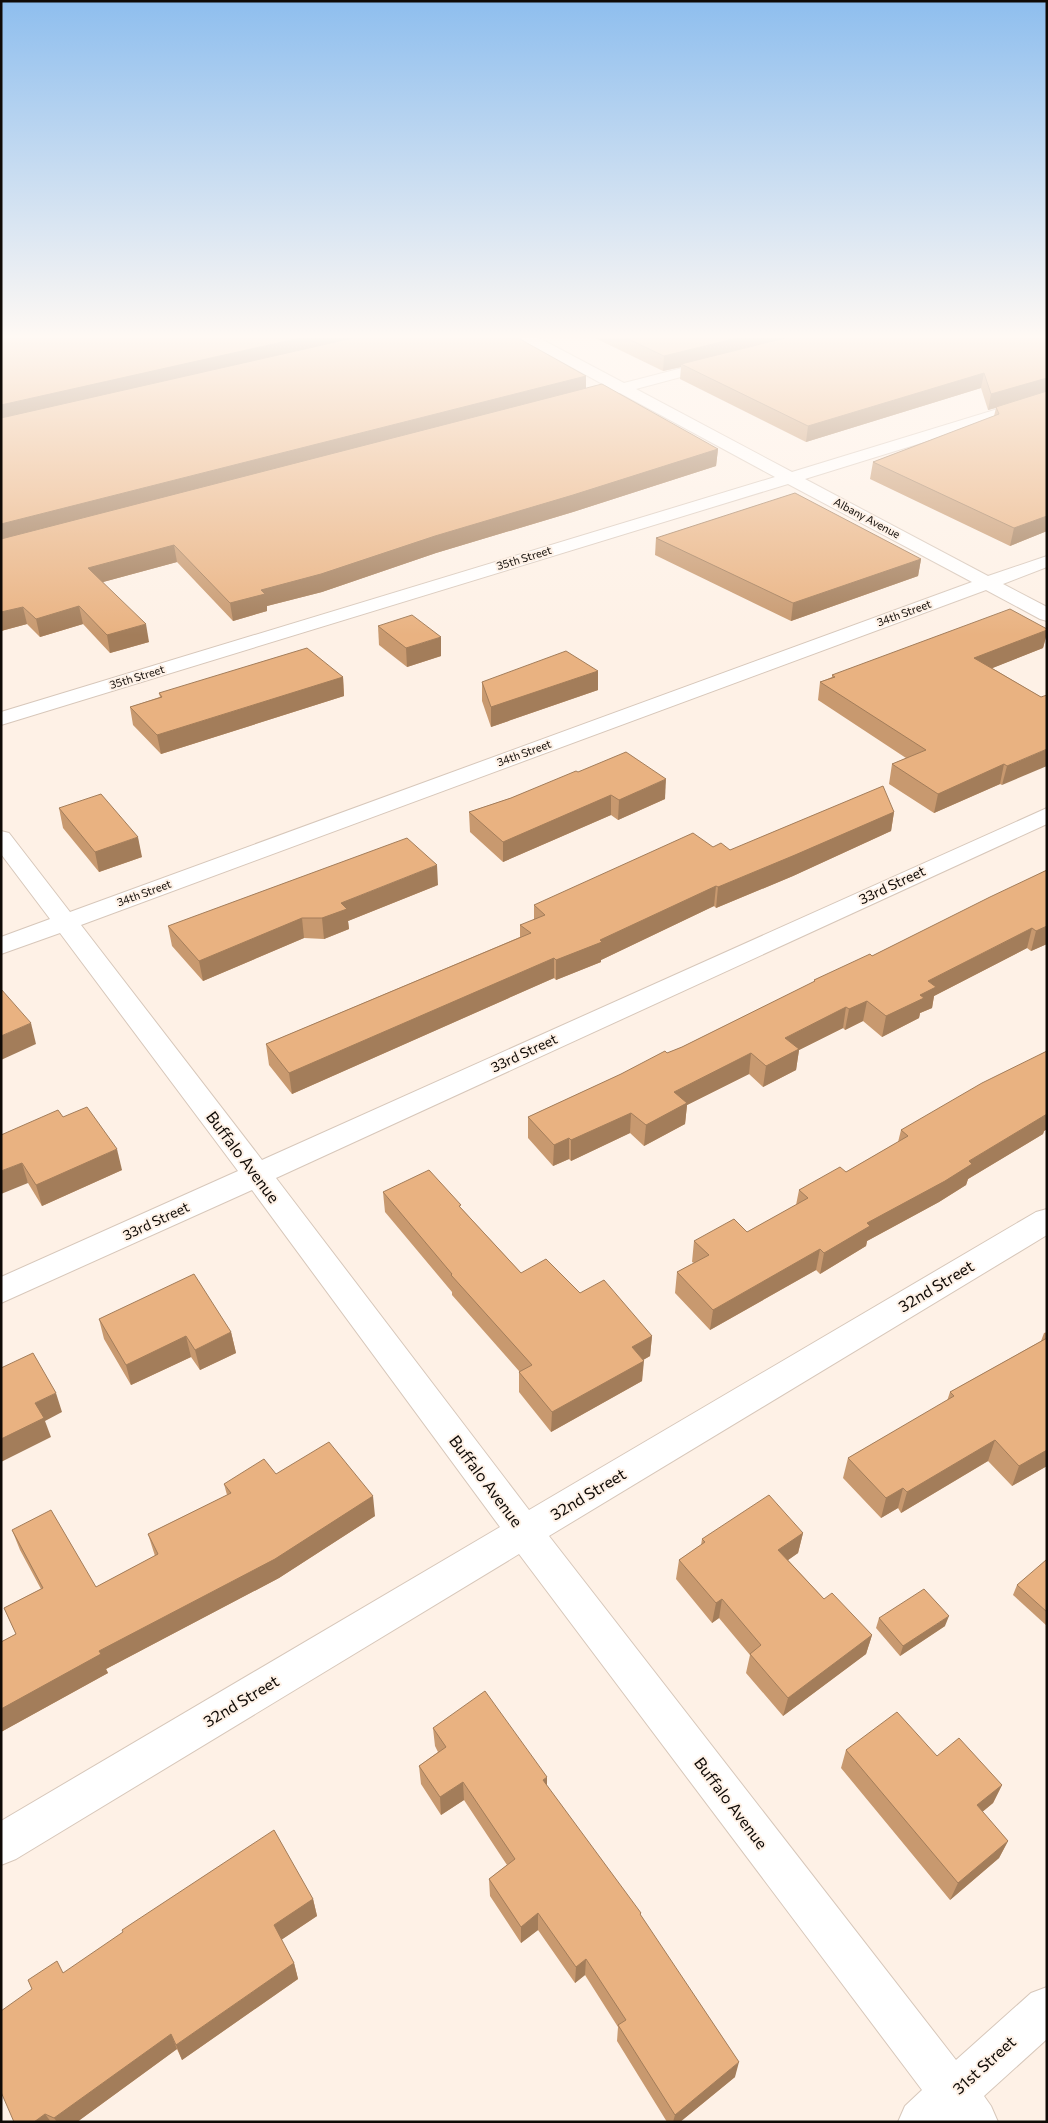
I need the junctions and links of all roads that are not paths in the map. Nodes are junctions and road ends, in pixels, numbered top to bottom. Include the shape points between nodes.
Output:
1 (714, 437) edge
2 (921, 437) edge
3 (789, 477) junction
4 (1047, 561) edge
5 (987, 582) junction
6 (1047, 614) edge
7 (1, 719) edge
8 (1047, 815) edge
9 (1, 838) edge
10 (64, 923) junction
11 (1, 946) edge
12 (257, 1175) junction
13 (1047, 1220) edge
14 (1, 1292) edge
15 (524, 1532) junction
16 (1, 1844) edge
17 (1047, 2009) edge
18 (964, 2107) edge
19 (921, 2122) edge

1 - 3 street, Albany Avenue
2 - 3 street, 35th Street
3 - 5 street, Albany Avenue
3 - 7 street, 35th Street
4 - 5 street, 34th Street
5 - 6 street, Albany Avenue
5 - 10 street, 34th Street
8 - 12 street, 33rd Street
9 - 10 street, Buffalo Avenue
10 - 11 street, 34th Street
10 - 12 street, Buffalo Avenue
12 - 14 street, 33rd Street
12 - 15 street, Buffalo Avenue
13 - 15 street, 32nd Street
15 - 16 street, 32nd Street
15 - 18 street, Buffalo Avenue
17 - 18 street, 31st Street
18 - 19 street, 31st Street

